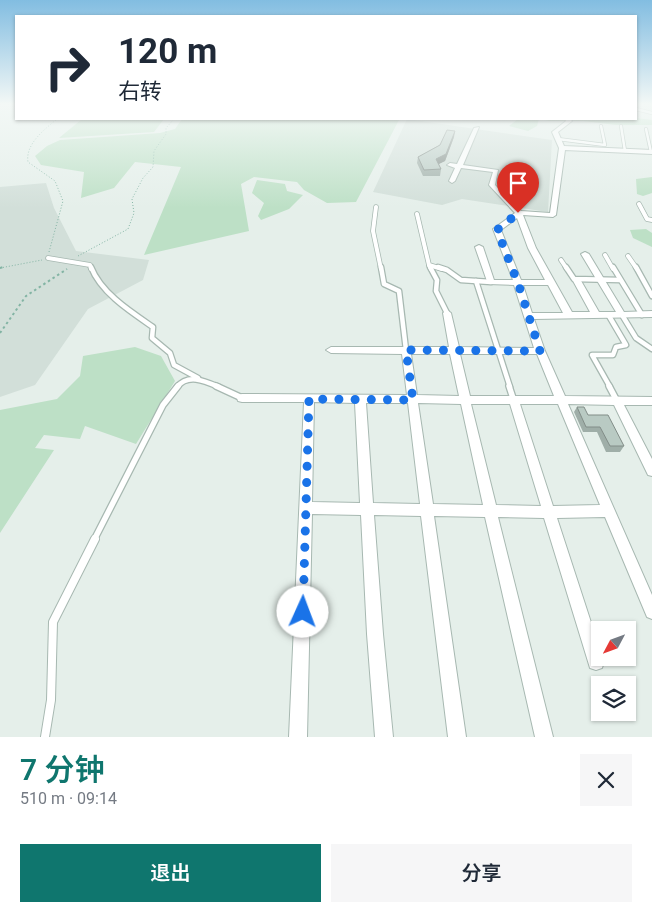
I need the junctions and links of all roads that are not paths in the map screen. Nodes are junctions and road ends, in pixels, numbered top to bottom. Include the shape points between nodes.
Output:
1 (471, 139) edge
2 (558, 139) edge
3 (561, 139) edge
4 (605, 139) edge
5 (623, 139) edge
6 (649, 139) edge
7 (562, 148) junction
8 (625, 151) junction
9 (652, 152) edge
10 (450, 166) dead end
11 (458, 167) junction
12 (452, 181) dead end
13 (639, 204) dead end
14 (376, 207) dead end
15 (518, 213) junction
16 (417, 214) dead end
17 (652, 220) edge
18 (479, 247) dead end
19 (585, 254) dead end
20 (605, 255) dead end
21 (628, 256) dead end
22 (48, 258) road end
23 (561, 260) dead end
24 (429, 266) junction
25 (576, 279) junction
26 (600, 280) junction
27 (620, 280) junction
28 (476, 281) junction
29 (491, 282) junction
30 (518, 283) junction
31 (551, 283) junction
32 (652, 296) edge
33 (447, 314) joint
34 (647, 314) edge
35 (622, 315) junction
36 (529, 316) junction
37 (569, 316) junction
38 (597, 316) junction
39 (609, 316) junction
40 (652, 349) edge
41 (331, 350) dead end
42 (406, 350) junction
43 (454, 350) junction
44 (498, 351) junction
45 (540, 351) junction
46 (198, 378) junction
47 (242, 398) joint
48 (309, 399) junction
49 (360, 399) junction
50 (413, 400) junction
51 (464, 400) junction
52 (562, 400) junction
53 (514, 401) junction
54 (618, 401) junction
55 (652, 401) edge
56 (652, 471) edge
57 (307, 508) junction
58 (367, 509) junction
59 (427, 510) junction
60 (490, 511) junction
61 (607, 511) junction
62 (550, 512) junction
63 (652, 612) edge
64 (591, 646) edge
65 (45, 737) edge
66 (298, 737) edge
67 (384, 737) edge
68 (457, 737) edge
69 (544, 737) edge

1 - 11 street
2 - 7 street
3 - 4 lane via 606,145
5 - 8 lane
6 - 9 lane
7 - 8 street
7 - 15 street via 553,215
8 - 9 street
10 - 11 street
11 - 12 street
11 - 15 street via 496,172 492,184
13 - 17 lane via 646,219
14 - 42 lane via 373,231 380,266 384,284 399,290
15 - 30 street via 497,230
15 - 31 street
16 - 24 lane
18 - 29 street
19 - 26 street
20 - 27 lane
21 - 32 lane
22 - 46 lane via 90,265 96,280 134,314 153,326 152,338 170,354 174,365
23 - 25 lane
24 - 28 lane via 447,270 461,280
24 - 33 lane via 437,280 436,291
25 - 26 lane
25 - 38 street
26 - 27 lane
26 - 35 street
27 - 34 lane
28 - 29 lane
28 - 44 lane
29 - 30 street
30 - 31 street
30 - 36 street
31 - 37 street
33 - 43 street
34 - 35 street
35 - 39 street
35 - 40 lane via 636,338
36 - 37 street
36 - 45 street
37 - 38 street
38 - 39 street
39 - 54 lane via 626,345 616,347 613,355 592,355
41 - 42 street
42 - 43 street
42 - 50 street
43 - 44 street
43 - 51 street
44 - 45 street
44 - 53 lane
45 - 52 street
46 - 47 lane
46 - 65 lane via 180,384 163,405 54,622 51,700
47 - 48 street
48 - 49 street
48 - 57 street
49 - 50 street
49 - 58 street
50 - 51 street
50 - 59 street
51 - 53 street
51 - 60 street
52 - 53 street
52 - 54 street
52 - 61 street
53 - 62 street
54 - 55 street
54 - 56 street
57 - 58 street
57 - 66 street
58 - 59 street
58 - 67 street
59 - 60 street
59 - 68 street
60 - 62 street
60 - 69 street
61 - 62 street
61 - 63 street
62 - 64 street

